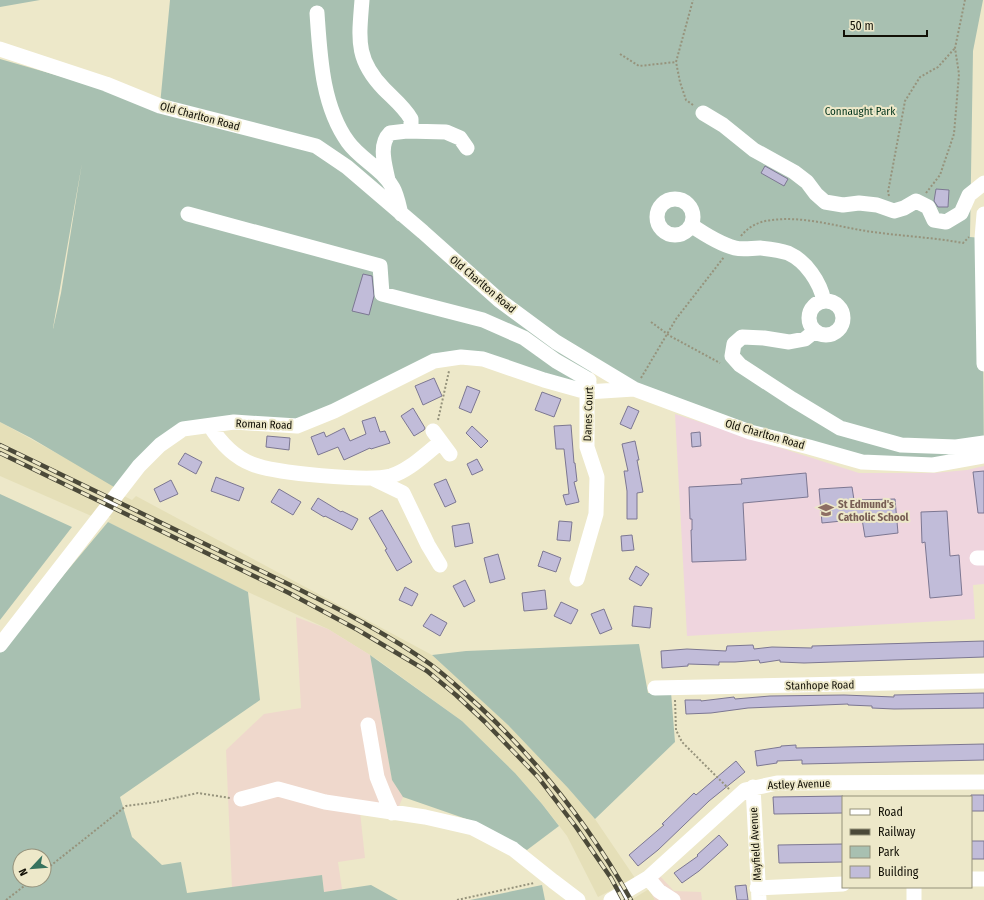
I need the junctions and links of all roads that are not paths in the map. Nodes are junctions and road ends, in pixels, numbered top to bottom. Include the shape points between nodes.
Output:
1 (362, 0) edge
2 (317, 13) dead end
3 (0, 49) edge
4 (703, 113) road end
5 (407, 131) junction
6 (467, 148) dead end
7 (388, 180) junction
8 (984, 183) edge
9 (188, 214) dead end
10 (401, 214) junction
11 (984, 214) edge
12 (691, 225) dead end
13 (824, 301) junction
14 (815, 331) junction
15 (984, 364) edge
16 (594, 365) junction
17 (636, 385) junction
18 (588, 386) junction
19 (210, 426) junction
20 (984, 443) edge
21 (450, 454) dead end
22 (984, 456) edge
23 (413, 465) junction
24 (374, 479) junction
25 (403, 493) junction
26 (440, 565) dead end
27 (577, 579) dead end
28 (0, 644) edge
29 (984, 681) edge
30 (655, 688) dead end
31 (368, 725) dead end
32 (984, 782) edge
33 (752, 787) junction
34 (241, 799) road end
35 (392, 813) junction
36 (648, 878) junction
37 (972, 879) edge
38 (984, 879) edge
39 (842, 884) edge
40 (914, 888) edge
41 (758, 894) edge
42 (578, 900) edge
43 (611, 900) edge
44 (673, 900) edge
45 (914, 900) edge

1 - 5 street via 362,57 377,82 409,115 412,124
2 - 7 street via 322,72 336,122 348,143
3 - 10 street, Old Charlton Road via 106,84 160,106 316,146 347,167
4 - 8 street via 724,125 754,150 794,172 825,202 844,205 859,203 894,211 916,201 928,207 934,220 946,222 960,213 969,196
5 - 6 street via 446,132 460,138
5 - 7 street via 390,133 385,138 383,146
7 - 10 street
9 - 18 street via 380,266 382,294 483,320 524,338
10 - 16 street, Old Charlton Road via 498,300 556,342
11 - 15 street
12 - 13 street via 712,238 733,246 788,254 811,273
13 - 14 street via 814,306 809,316 811,327
13 - 14 street via 840,307 843,312 843,323 836,333 831,335
14 - 20 street via 805,339 789,342 742,337 734,344 732,356 740,365 792,400 840,428 901,445 956,447
16 - 17 street, Old Charlton Road
16 - 18 street, Danes Court
17 - 18 street, Roman Road
17 - 22 street, Old Charlton Road via 750,432 862,462 933,465
18 - 19 street, Roman Road via 544,380 483,359 461,357 434,360 334,411 297,426 234,422
18 - 27 street, Danes Court via 587,447 597,478 596,514
19 - 24 street via 231,452 252,464 304,474
19 - 28 street, Roman Road via 183,429 160,445 139,466 118,488 100,517
21 - 23 street via 437,436
23 - 24 street
23 - 25 street via 404,478
24 - 25 street
25 - 26 street
29 - 30 street, Stanhope Road
31 - 35 street via 378,777
32 - 33 street, Astley Avenue via 777,783
33 - 36 street, Astley Avenue via 745,790
33 - 41 street, Mayfield Avenue
34 - 35 street via 278,789 325,802
35 - 42 street via 425,817 473,828 513,849
36 - 43 street, Astley Avenue
36 - 44 street
37 - 38 street
39 - 41 street
40 - 45 street

